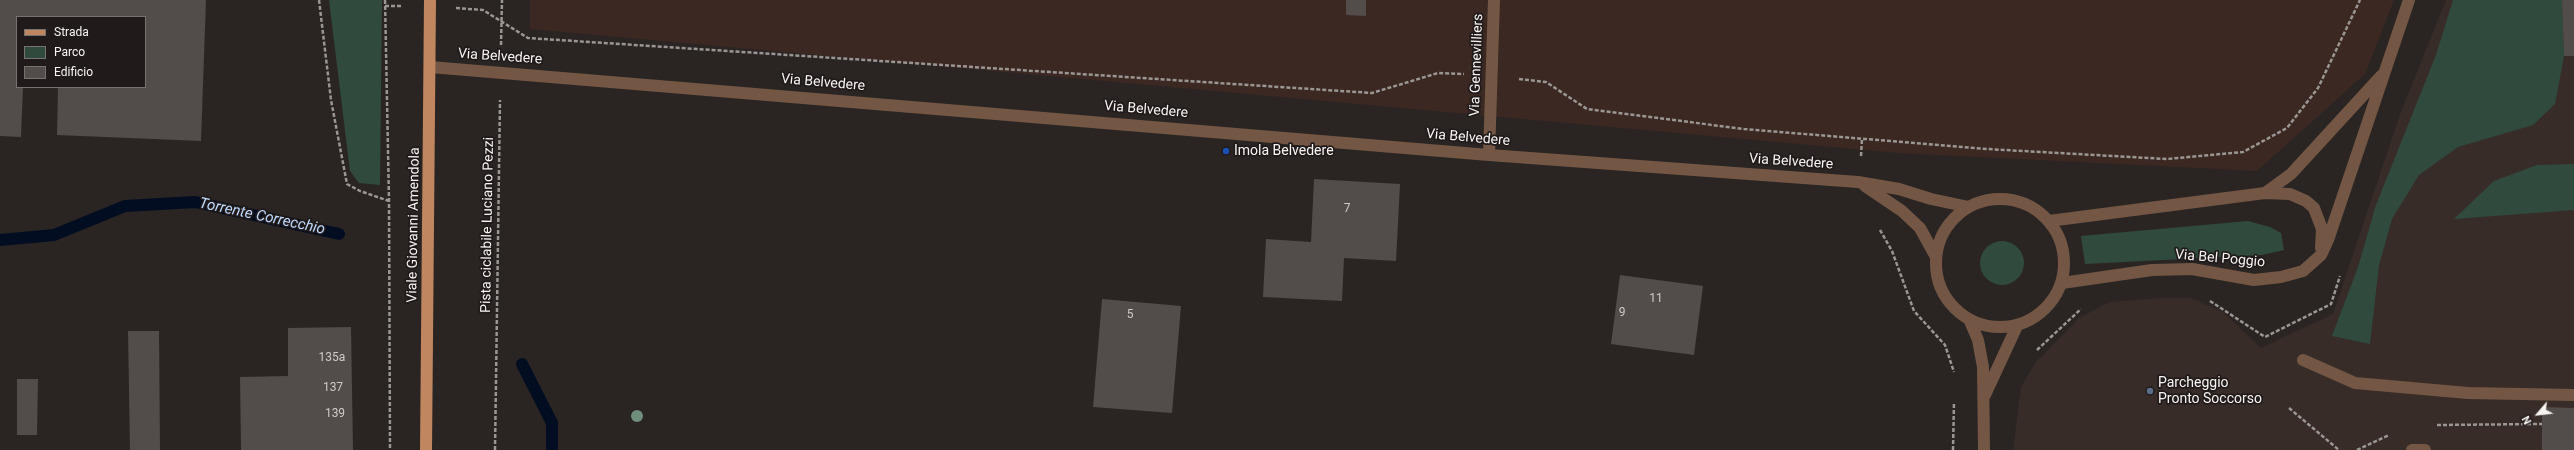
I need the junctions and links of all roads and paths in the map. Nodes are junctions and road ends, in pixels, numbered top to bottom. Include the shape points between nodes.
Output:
1 (319, 0) edge
2 (385, 0) edge
3 (430, 0) edge
4 (502, 0) edge
5 (1494, 0) edge
6 (2409, 0) edge
7 (430, 67) junction
8 (500, 71) junction
9 (2384, 72) junction
10 (1862, 139) dead end
11 (1489, 155) junction
12 (1858, 182) junction
13 (2265, 194) junction
14 (389, 201) junction
15 (1969, 207) junction
16 (2049, 221) junction
17 (1876, 224) dead end
18 (2321, 255) junction
19 (1936, 257) junction
20 (2340, 274) dead end
21 (2062, 283) junction
22 (2207, 299) dead end
23 (2088, 305) dead end
24 (1969, 319) junction
25 (2017, 326) junction
26 (2032, 354) dead end
27 (2303, 360) dead end
28 (1954, 379) dead end
29 (2574, 395) edge
30 (1984, 398) junction
31 (2289, 408) dead end
32 (2542, 424) dead end
33 (2428, 426) dead end
34 (2390, 434) dead end
35 (390, 450) edge
36 (426, 450) edge
37 (495, 450) edge
38 (1953, 450) edge
39 (1984, 450) edge
40 (2340, 450) edge
41 (2357, 450) edge
42 (2412, 450) edge
43 (2425, 450) edge

1 - 14 path via 332,107 347,184
2 - 14 path
3 - 7 main road, Viale Giovanni Amendola
4 - 8 path, Pista ciclabile Luciano Pezzi
5 - 11 street, Via Gennevilliers
6 - 9 street, Via Bel Poggio
7 - 8 street, Via Belvedere
7 - 36 main road, Viale Giovanni Amendola
8 - 11 street, Via Belvedere
8 - 37 path, Pista ciclabile Luciano Pezzi
9 - 13 street, Via Bel Poggio via 2291,174
9 - 18 street, Via Bel Poggio
10 - 12 path
11 - 12 street, Via Belvedere
12 - 15 street, Via Belvedere via 1899,189
12 - 19 street, Via Belvedere via 1884,197 1907,215 1920,228
13 - 16 street
13 - 18 street via 2290,194 2306,201 2314,208 2322,229
14 - 35 path
15 - 16 street via 1989,200 2012,200 2032,207
15 - 19 street via 1952,220 1941,237
16 - 21 street via 2061,240 2065,261
17 - 28 path via 1892,251 1914,311 1945,345
18 - 21 street, Via Bel Poggio via 2303,271 2254,280 2192,269 2152,270
19 - 24 street via 1937,276 1943,293 1954,308
20 - 22 path via 2331,304 2265,338
21 - 25 street via 2052,302 2036,317
23 - 26 path via 2075,313
24 - 25 street via 1984,326
24 - 30 street via 1978,340 1983,367
25 - 30 street
27 - 29 street via 2355,383 2468,393
30 - 38 path via 1954,393
30 - 39 street
31 - 40 path
32 - 33 path
34 - 41 path
42 - 43 street

